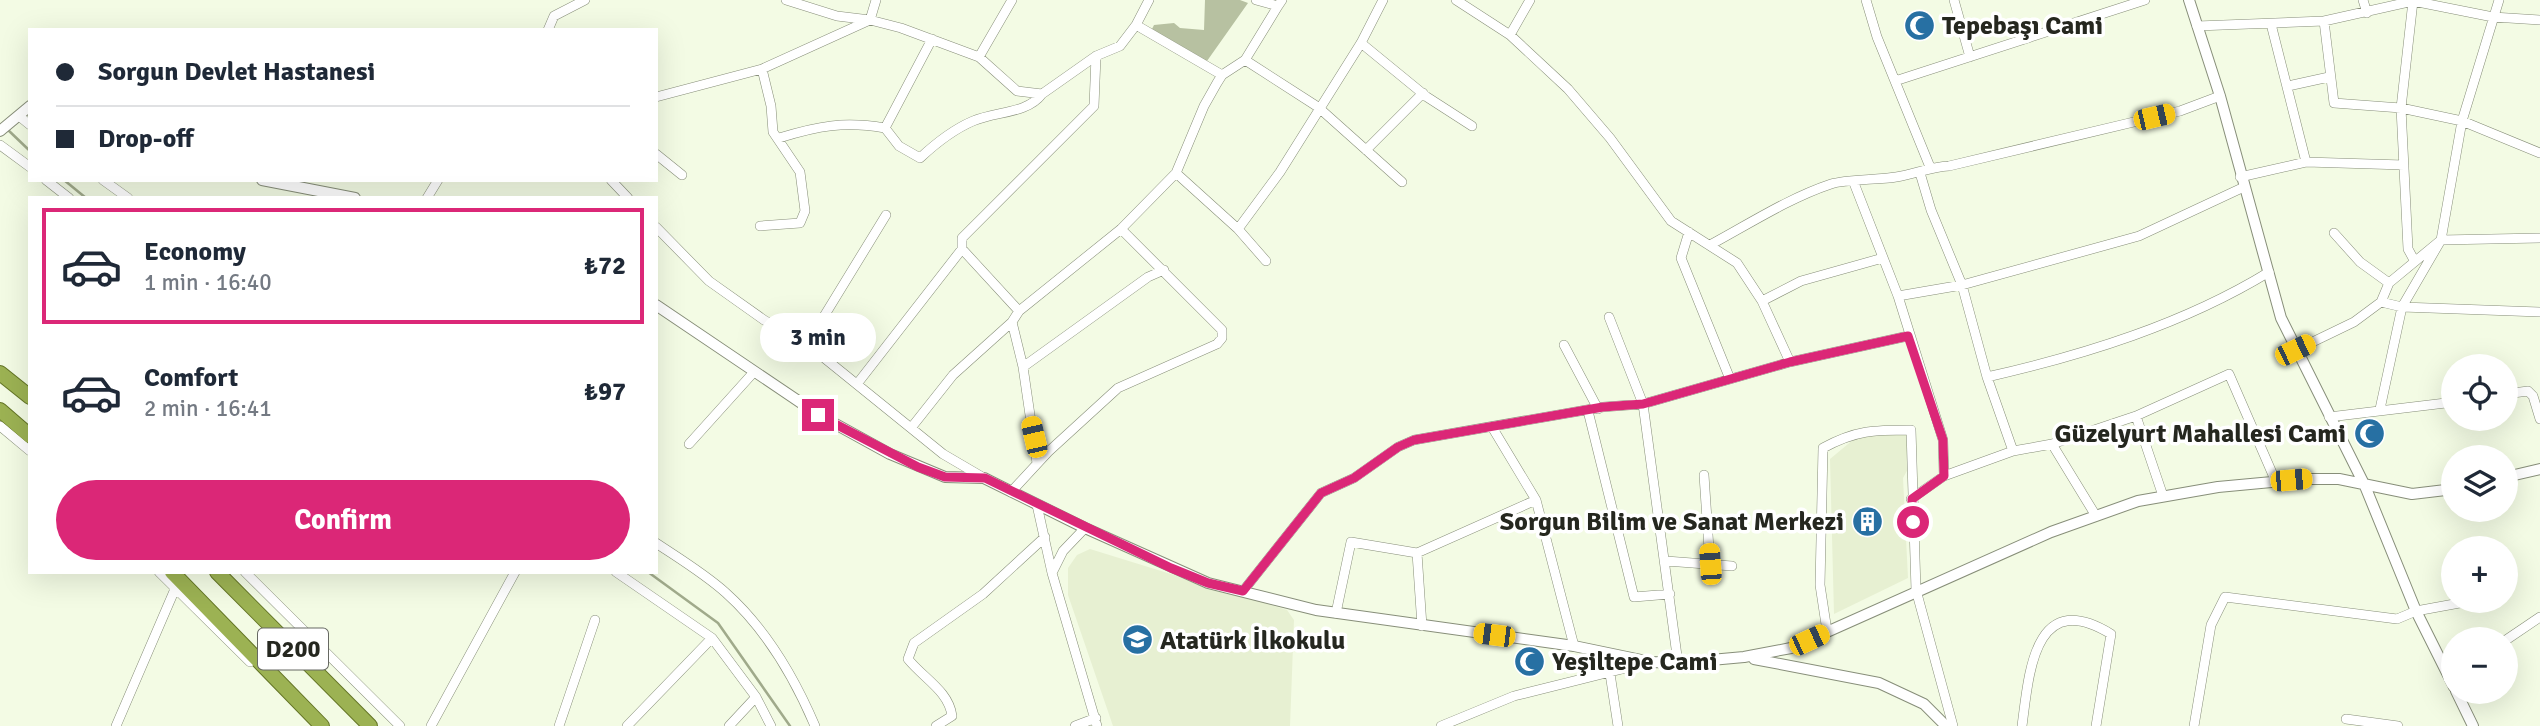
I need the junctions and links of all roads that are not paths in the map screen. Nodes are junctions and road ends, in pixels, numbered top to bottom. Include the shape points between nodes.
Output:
1 (585, 0) edge
2 (786, 0) edge
3 (876, 0) edge
4 (1012, 0) edge
5 (1149, 0) edge
6 (1256, 0) edge
7 (1383, 0) edge
8 (1456, 0) edge
9 (1530, 0) edge
10 (1866, 0) edge
11 (1954, 0) edge
12 (2145, 0) edge
13 (2189, 0) edge
14 (2363, 0) edge
15 (2499, 0) edge
16 (798, 1) edge
17 (2413, 1) edge
18 (1280, 3) edge
19 (2367, 13) junction
20 (2493, 17) junction
21 (870, 20) junction
22 (2540, 20) edge
23 (2323, 21) junction
24 (2271, 24) junction
25 (1136, 25) junction
26 (2197, 26) junction
27 (549, 28) edge
28 (1510, 35) junction
29 (932, 39) junction
30 (1361, 43) junction
31 (1096, 56) junction
32 (979, 57) junction
33 (1969, 57) junction
34 (1245, 60) junction
35 (762, 69) junction
36 (1222, 75) junction
37 (2329, 77) junction
38 (1895, 81) junction
39 (2288, 86) junction
40 (1423, 93) junction
41 (1042, 94) junction
42 (658, 96) edge
43 (2220, 96) junction
44 (1318, 107) junction
45 (28, 108) edge
46 (2401, 108) junction
47 (19, 116) junction
48 (2462, 121) junction
49 (28, 123) edge
50 (1472, 125) dead end
51 (885, 128) junction
52 (0, 131) edge
53 (779, 138) junction
54 (0, 145) edge
55 (1366, 150) junction
56 (2540, 153) edge
57 (658, 155) edge
58 (2306, 162) junction
59 (2404, 164) junction
60 (28, 166) edge
61 (1930, 167) junction
62 (1176, 173) junction
63 (1920, 173) junction
64 (682, 175) dead end
65 (1402, 181) dead end
66 (49, 182) edge
67 (106, 182) edge
68 (272, 182) edge
69 (613, 182) edge
70 (2242, 182) junction
71 (1854, 183) junction
72 (66, 196) edge
73 (125, 196) edge
74 (345, 196) edge
75 (626, 196) edge
76 (886, 215) dead end
77 (760, 226) dead end
78 (658, 228) edge
79 (1121, 229) junction
80 (1238, 229) junction
81 (1689, 232) junction
82 (2334, 233) dead end
83 (2540, 238) edge
84 (2441, 240) junction
85 (1710, 245) junction
86 (962, 249) junction
87 (1883, 258) junction
88 (2414, 260) junction
89 (1266, 261) dead end
90 (1164, 270) junction
91 (2269, 272) junction
92 (2389, 283) junction
93 (1962, 285) junction
94 (1898, 296) junction
95 (1762, 301) junction
96 (2381, 302) junction
97 (658, 306) edge
98 (2402, 307) junction
99 (1019, 311) junction
100 (2540, 312) edge
101 (1609, 317) dead end
102 (1012, 322) junction
103 (1908, 336) junction
104 (807, 344) junction
105 (1564, 345) dead end
106 (2295, 350) junction
107 (1790, 362) junction
108 (1023, 367) junction
109 (0, 373) edge
110 (753, 373) junction
111 (1987, 377) junction
112 (1730, 379) junction
113 (857, 384) junction
114 (2518, 392) edge
115 (28, 395) edge
116 (2441, 403) edge
117 (1643, 404) junction
118 (2380, 409) junction
119 (0, 410) edge
120 (1593, 410) junction
121 (2136, 415) junction
122 (2329, 417) junction
123 (2540, 419) edge
124 (0, 426) edge
125 (1492, 427) junction
126 (911, 428) junction
127 (28, 434) edge
128 (689, 444) dead end
129 (2052, 444) junction
130 (28, 449) edge
131 (2013, 451) junction
132 (1037, 463) junction
133 (2540, 469) edge
134 (2518, 474) edge
135 (1704, 475) dead end
136 (1944, 476) junction
137 (985, 478) junction
138 (2276, 482) junction
139 (2365, 486) junction
140 (2441, 491) edge
141 (1011, 492) junction
142 (2163, 496) junction
143 (1912, 499) junction
144 (1536, 500) junction
145 (1037, 505) junction
146 (2096, 516) junction
147 (1085, 528) junction
148 (1045, 537) junction
149 (658, 544) edge
150 (1417, 552) junction
151 (1666, 561) junction
152 (1710, 564) junction
153 (1732, 566) dead end
154 (1052, 573) junction
155 (161, 574) edge
156 (174, 574) edge
157 (219, 574) edge
158 (247, 574) edge
159 (514, 574) edge
160 (619, 574) edge
161 (175, 589) junction
162 (1916, 590) junction
163 (1243, 591) junction
164 (1670, 594) junction
165 (2441, 606) edge
166 (2416, 611) junction
167 (1336, 613) junction
168 (2540, 617) edge
169 (594, 621) dead end
170 (1422, 626) junction
171 (1827, 631) junction
172 (2518, 632) edge
173 (712, 638) junction
174 (1574, 646) junction
175 (2441, 652) edge
176 (1607, 654) junction
177 (1744, 657) junction
178 (1651, 662) junction
179 (1678, 663) junction
180 (1610, 670) junction
181 (757, 697) junction
182 (2462, 704) edge
183 (2346, 719) dead end
184 (1096, 722) edge
185 (116, 726) edge
186 (319, 726) edge
187 (370, 726) edge
188 (400, 726) edge
189 (431, 726) edge
190 (559, 726) edge
191 (627, 726) edge
192 (729, 726) edge
193 (771, 726) edge
194 (815, 726) edge
195 (936, 726) edge
196 (1074, 726) edge
197 (1441, 726) edge
198 (1618, 726) edge
199 (1946, 726) edge
200 (1953, 726) edge
201 (2022, 726) edge
202 (2096, 726) edge
203 (2194, 726) edge
204 (2398, 726) edge
205 (2473, 726) edge

1 - 27 street via 554,16
2 - 16 street
3 - 21 street
4 - 32 street
5 - 25 street
6 - 18 street
7 - 30 street
8 - 28 street
9 - 28 street
10 - 38 street
11 - 33 street
12 - 33 street
13 - 26 street
14 - 19 street
15 - 20 street
16 - 21 street via 837,16
17 - 19 street
17 - 20 street
17 - 46 street
18 - 34 street
19 - 23 street
20 - 22 street
20 - 48 street
21 - 29 street
21 - 35 street
23 - 24 street
23 - 37 street
24 - 26 street
24 - 39 street
25 - 31 street via 1120,46
25 - 36 street
26 - 43 street
28 - 81 street via 1568,89 1671,221
29 - 32 street
29 - 51 street
30 - 40 street
30 - 44 street
31 - 41 street
31 - 86 street via 1094,106 965,231
32 - 41 street via 1017,91
33 - 38 street
34 - 36 street
34 - 44 street
35 - 42 street
35 - 53 street via 773,132
36 - 62 street
37 - 39 street
37 - 46 street via 2334,103
38 - 61 street
39 - 58 street
40 - 50 street
40 - 55 street
41 - 51 street via 1024,108 986,116 946,135 920,158 898,146
43 - 61 street via 2166,114
43 - 70 street
44 - 55 street
44 - 80 street via 1280,172
45 - 47 street
46 - 48 street
46 - 59 street
47 - 49 street
47 - 52 street
48 - 56 street
48 - 84 street
51 - 53 street via 830,124
53 - 77 street via 800,172 804,219
54 - 60 street
55 - 65 street
57 - 64 street
58 - 59 street
58 - 70 street
59 - 88 street via 2408,249
61 - 63 street
62 - 79 street
62 - 80 street
63 - 71 street
63 - 93 street
66 - 72 street
67 - 73 street
68 - 74 street
69 - 75 street
70 - 91 street
70 - 93 street via 2139,236
71 - 85 street via 1835,182 1809,192
71 - 87 street
76 - 104 street
78 - 104 street via 709,281
79 - 90 street
79 - 99 street
80 - 89 street
81 - 85 street
81 - 112 street via 1681,258
82 - 92 street via 2360,262
83 - 84 street
84 - 88 street
84 - 98 street
85 - 95 street via 1737,264
86 - 99 street
86 - 113 street
87 - 94 street
87 - 95 street via 1801,281
88 - 92 street
90 - 108 street
90 - 132 street via 1222,330 1222,338 1118,388
91 - 106 street
91 - 111 street via 2237,292 2106,345
92 - 96 street
93 - 94 street
93 - 111 street
94 - 103 street
95 - 107 street
96 - 98 street
96 - 106 street
97 - 110 street
98 - 100 street
98 - 118 street
99 - 102 street
101 - 117 street
102 - 108 street
102 - 126 street via 953,375
103 - 107 street
103 - 136 street via 1943,440
104 - 113 street
105 - 120 street
106 - 122 street
107 - 112 street
108 - 132 street
109 - 115 highway
110 - 128 street
110 - 137 street via 818,415 918,467 954,478
111 - 131 street
112 - 117 street
113 - 126 street
114 - 123 street via 2528,391 2533,396
116 - 118 street
117 - 120 street
117 - 151 street
118 - 122 street
119 - 127 highway
120 - 125 street
120 - 164 street via 1633,597
121 - 129 street
121 - 138 street via 2229,374
121 - 142 street
122 - 139 street
124 - 130 street
125 - 144 street
125 - 163 street via 1414,440 1321,493
126 - 137 street via 943,454
129 - 131 street
129 - 146 street
131 - 136 street
132 - 141 street
133 - 134 street
135 - 152 street
136 - 143 street
137 - 141 street
138 - 139 street via 2339,479
138 - 142 street
139 - 140 street via 2413,494
139 - 166 street
141 - 145 street
142 - 146 street
143 - 162 street
143 - 171 street via 1911,430 1869,430 1823,448 1820,585
144 - 150 street
144 - 174 street
145 - 147 street
145 - 148 street
146 - 162 street
147 - 154 street via 1068,545
147 - 163 street via 1196,578
148 - 154 street
148 - 195 street via 983,594 940,622 909,651 908,659 951,707 952,716
149 - 194 street via 728,595 763,635 802,695
150 - 167 street via 1351,542
150 - 170 street
151 - 152 street
151 - 164 street
152 - 153 street
154 - 184 street
155 - 161 street
156 - 186 highway, D200
157 - 187 highway, D200
158 - 188 street
159 - 189 street
160 - 173 street
161 - 185 street
161 - 186 street
162 - 171 street
162 - 200 street
163 - 167 street
164 - 179 street
165 - 166 street
166 - 175 street
166 - 203 street via 2397,619 2225,597 2211,625
167 - 170 street
168 - 172 street
169 - 190 street
170 - 174 street
171 - 177 street via 1791,648
173 - 181 street
173 - 191 street
174 - 176 street
176 - 178 street
176 - 180 street
177 - 179 street
177 - 199 street via 1879,682 1924,704
178 - 179 street
178 - 180 street
180 - 197 street via 1584,681 1514,696
180 - 198 street
181 - 192 street
181 - 193 street
182 - 205 street
183 - 204 street
184 - 196 street
201 - 202 street via 2036,646 2050,629 2075,620 2093,623 2111,634

